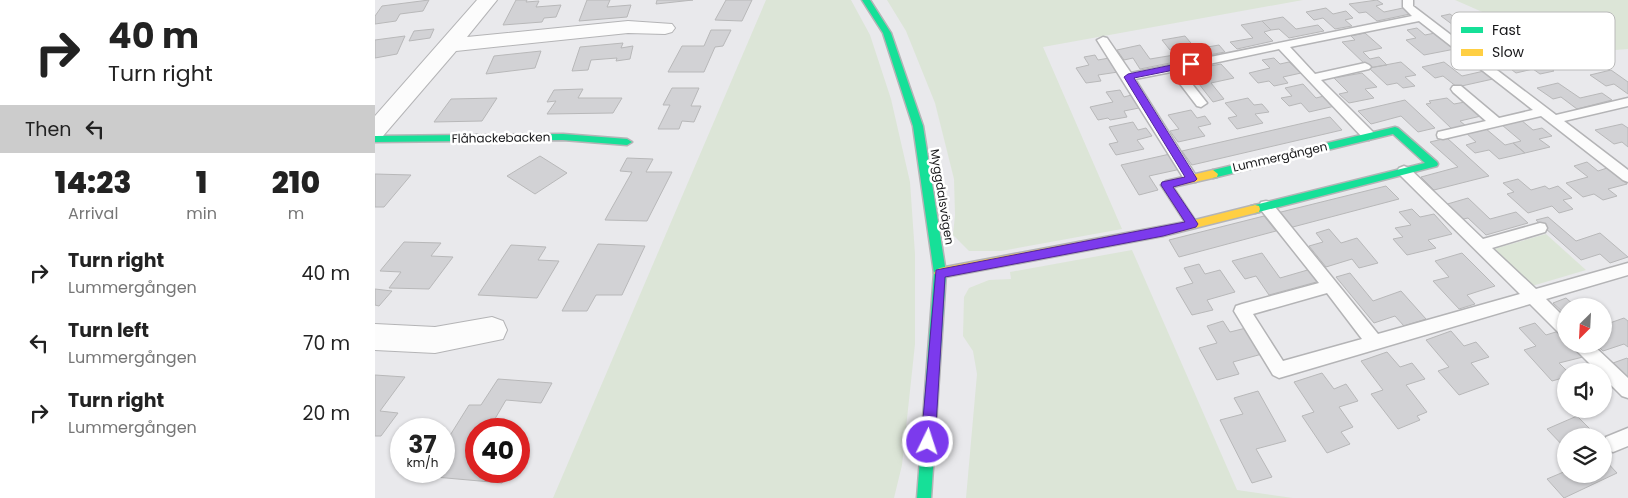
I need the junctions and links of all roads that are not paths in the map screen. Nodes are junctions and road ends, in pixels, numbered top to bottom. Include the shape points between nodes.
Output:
1 (487, 0) edge
2 (866, 0) edge
3 (1408, 0) edge
4 (1421, 17) junction
5 (665, 28) dead end
6 (1103, 40) dead end
7 (1451, 40) edge
8 (451, 45) junction
9 (1281, 45) junction
10 (1173, 67) junction
11 (1365, 67) dead end
12 (1490, 70) edge
13 (1128, 77) junction
14 (1312, 78) junction
15 (1457, 89) dead end
16 (1628, 102) edge
17 (1201, 103) dead end
18 (1549, 115) junction
19 (1496, 122) junction
20 (375, 131) edge
21 (1443, 135) dead end
22 (1369, 136) junction
23 (375, 140) edge
24 (627, 142) dead end
25 (1404, 171) junction
26 (1628, 177) edge
27 (1191, 179) junction
28 (1266, 206) junction
29 (1192, 224) junction
30 (1540, 228) dead end
31 (1480, 246) junction
32 (1628, 269) edge
33 (940, 273) junction
34 (1330, 286) junction
35 (1532, 296) junction
36 (1557, 321) edge
37 (492, 330) dead end
38 (375, 337) edge
39 (1375, 342) junction
40 (1590, 353) edge
41 (1628, 390) edge
42 (924, 498) edge

1 - 8 street
2 - 33 street, Myggdalsvägen via 887,33 917,126
3 - 4 lane via 1408,7
4 - 7 lane
4 - 9 lane
5 - 8 street via 628,27
6 - 13 lane
8 - 20 street
9 - 10 lane
9 - 14 lane
10 - 13 lane
10 - 17 lane
11 - 14 lane
12 - 18 lane
13 - 27 lane
14 - 22 lane
15 - 19 lane
16 - 18 lane
18 - 19 lane
18 - 26 lane
19 - 21 lane
22 - 25 street, Lummergången via 1395,130 1433,164
22 - 27 street, Lummergången
23 - 24 street, Flåhackebacken via 563,138
25 - 28 street, Lummergången
25 - 31 lane
27 - 29 street, Lummergången via 1166,185
28 - 29 street, Lummergången
28 - 34 lane
29 - 33 street, Lummergången
30 - 31 lane
31 - 35 lane
32 - 35 lane
33 - 42 street, Myggdalsvägen
34 - 39 lane
34 - 39 lane via 1242,311 1279,370
35 - 36 lane
35 - 39 lane
37 - 38 street via 435,340
40 - 41 lane

